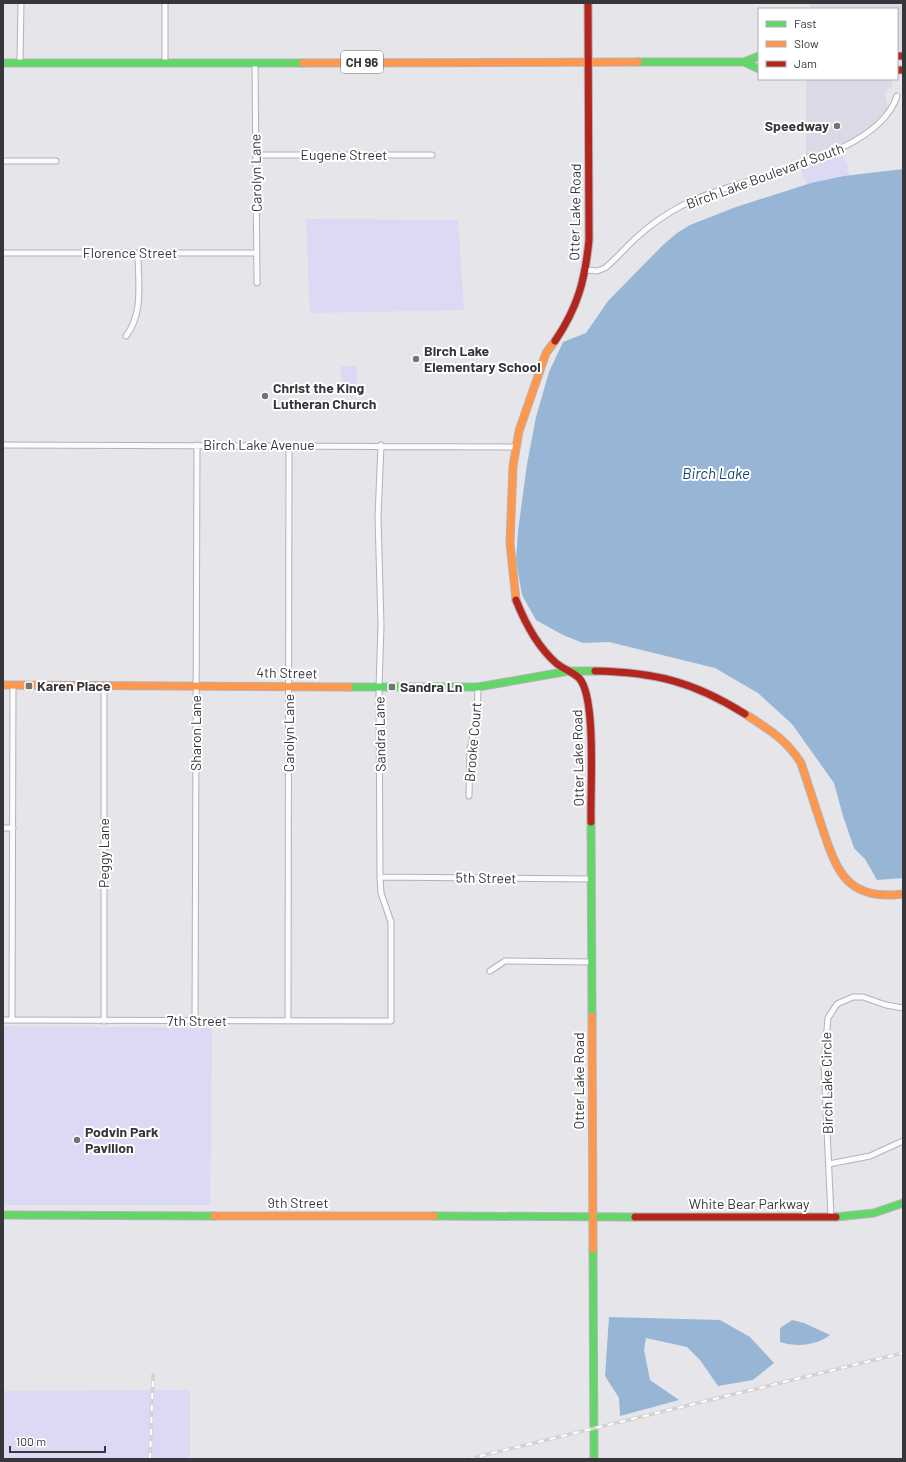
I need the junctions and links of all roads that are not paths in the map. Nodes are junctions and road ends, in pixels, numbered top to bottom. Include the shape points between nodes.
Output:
1 (21, 3) edge
2 (165, 3) edge
3 (588, 3) edge
4 (758, 56) edge
5 (588, 62) junction
6 (744, 62) junction
7 (3, 63) edge
8 (20, 63) junction
9 (165, 63) junction
10 (255, 63) junction
11 (758, 69) edge
12 (897, 96) dead end
13 (256, 155) junction
14 (432, 155) dead end
15 (3, 161) edge
16 (56, 161) dead end
17 (3, 253) edge
18 (257, 253) junction
19 (138, 254) junction
20 (587, 270) junction
21 (257, 283) dead end
22 (126, 336) dead end
23 (3, 445) edge
24 (197, 445) junction
25 (289, 445) junction
26 (381, 445) junction
27 (516, 446) junction
28 (569, 671) junction
29 (3, 685) edge
30 (13, 685) junction
31 (104, 685) junction
32 (196, 685) junction
33 (289, 686) junction
34 (478, 687) junction
35 (379, 688) junction
36 (469, 796) dead end
37 (3, 828) edge
38 (13, 828) junction
39 (380, 877) junction
40 (591, 879) junction
41 (903, 894) edge
42 (592, 962) junction
43 (490, 971) dead end
44 (903, 1008) edge
45 (3, 1020) edge
46 (12, 1020) junction
47 (104, 1021) junction
48 (195, 1021) junction
49 (288, 1021) junction
50 (391, 1021) joint
51 (903, 1141) edge
52 (829, 1164) junction
53 (903, 1203) edge
54 (3, 1215) edge
55 (593, 1217) junction
56 (831, 1217) junction
57 (594, 1459) edge

1 - 8 street
2 - 9 street
3 - 5 street, Otter Lake Road
4 - 6 street, CH 96
5 - 6 street, CH 96
5 - 10 street, CH 96
5 - 20 street, Otter Lake Road
6 - 11 street, CH 96
7 - 8 street, CH 96
8 - 9 street, CH 96
9 - 10 street, CH 96
10 - 13 street, Carolyn Lane
12 - 20 street, Birch Lake Boulevard South via 893,108 883,119 852,144 691,201 648,228 605,268 597,272
13 - 14 street, Eugene Street
13 - 18 street, Carolyn Lane
15 - 16 street
17 - 19 street, Florence Street
18 - 19 street, Florence Street
18 - 21 street, Carolyn Lane
19 - 22 street via 138,312
20 - 27 street, Otter Lake Road via 578,300 546,353 527,405
23 - 24 street, Birch Lake Avenue
24 - 25 street, Birch Lake Avenue
24 - 32 street, Sharon Lane
25 - 26 street, Birch Lake Avenue
25 - 33 street, Carolyn Lane
26 - 27 street, Birch Lake Avenue
26 - 35 street, Sandra Lane via 378,517 381,625
27 - 28 street, Otter Lake Road via 510,543 516,599 523,618 537,641 557,664
28 - 34 street, 4th Street
28 - 40 street, Otter Lake Road via 579,678 586,689 590,708
28 - 41 street, 4th Street via 629,672 657,676 695,687 737,708 773,731 786,742 801,763 832,859 838,870 858,889 874,896
29 - 30 street, 4th Street
30 - 31 street, 4th Street
30 - 38 street
31 - 32 street, 4th Street
31 - 47 street, Peggy Lane
32 - 33 street, 4th Street
32 - 48 street, Sharon Lane
33 - 35 street, 4th Street
33 - 49 street, Carolyn Lane
34 - 35 street, 4th Street
34 - 36 street, Brooke Court via 477,720 470,749
35 - 39 street, Sandra Lane
37 - 38 street
38 - 46 street
39 - 40 street, 5th Street
39 - 50 street, Sandra Lane via 381,893 391,922
40 - 42 street, Otter Lake Road
42 - 43 street via 505,961
42 - 55 street, Otter Lake Road
44 - 52 street, Birch Lake Circle via 855,996 840,1002 830,1014 824,1060
45 - 46 street, 7th Street
46 - 47 street, 7th Street
47 - 48 street, 7th Street
48 - 49 street, 7th Street
49 - 50 street, 7th Street
51 - 52 street via 870,1156
52 - 56 street, Birch Lake Circle
53 - 56 street, White Bear Parkway via 867,1214
54 - 55 street, 9th Street
55 - 56 street, White Bear Parkway
55 - 57 street, Otter Lake Road

